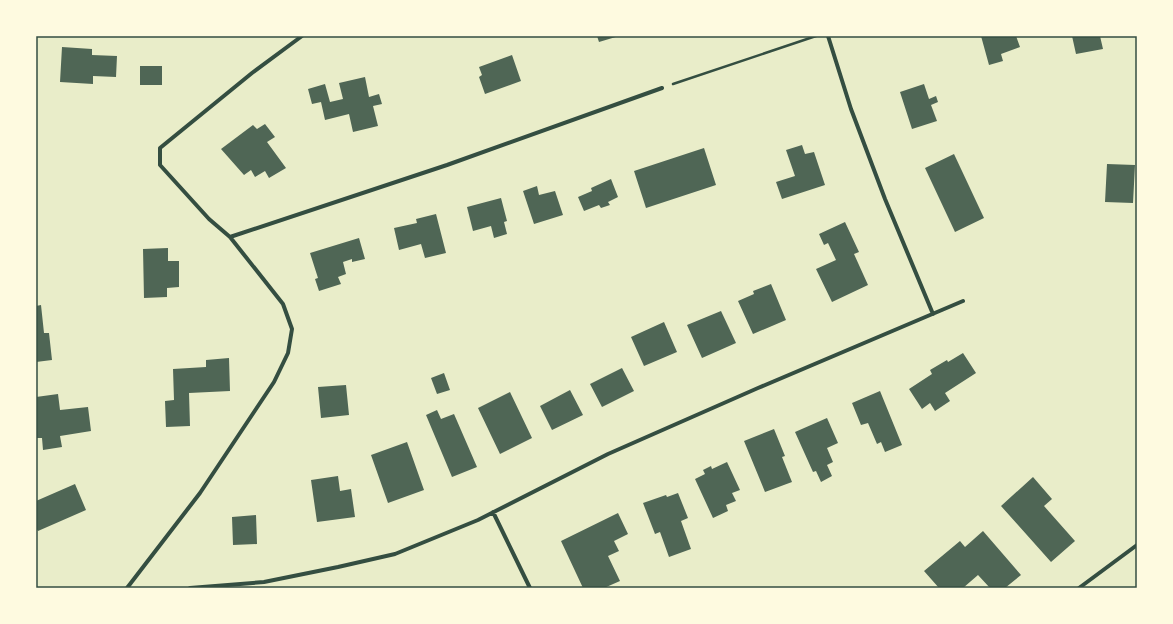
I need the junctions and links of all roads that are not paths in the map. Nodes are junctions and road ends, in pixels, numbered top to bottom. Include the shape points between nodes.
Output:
1 (302, 36) edge
2 (828, 36) edge
3 (662, 88) road end
4 (230, 237) junction
5 (963, 301) dead end
6 (933, 314) junction
7 (493, 512) junction
8 (1137, 545) edge
9 (127, 588) edge
10 (190, 588) edge
11 (530, 588) edge
12 (1079, 588) edge

1 - 4 street via 160,148 160,165 209,219
2 - 6 street via 858,130
3 - 4 street via 447,165
4 - 9 street via 283,304 292,329 288,353 274,382 200,493
5 - 6 street
6 - 7 street via 608,454
7 - 10 street via 395,554 264,582
7 - 11 street
8 - 12 street

